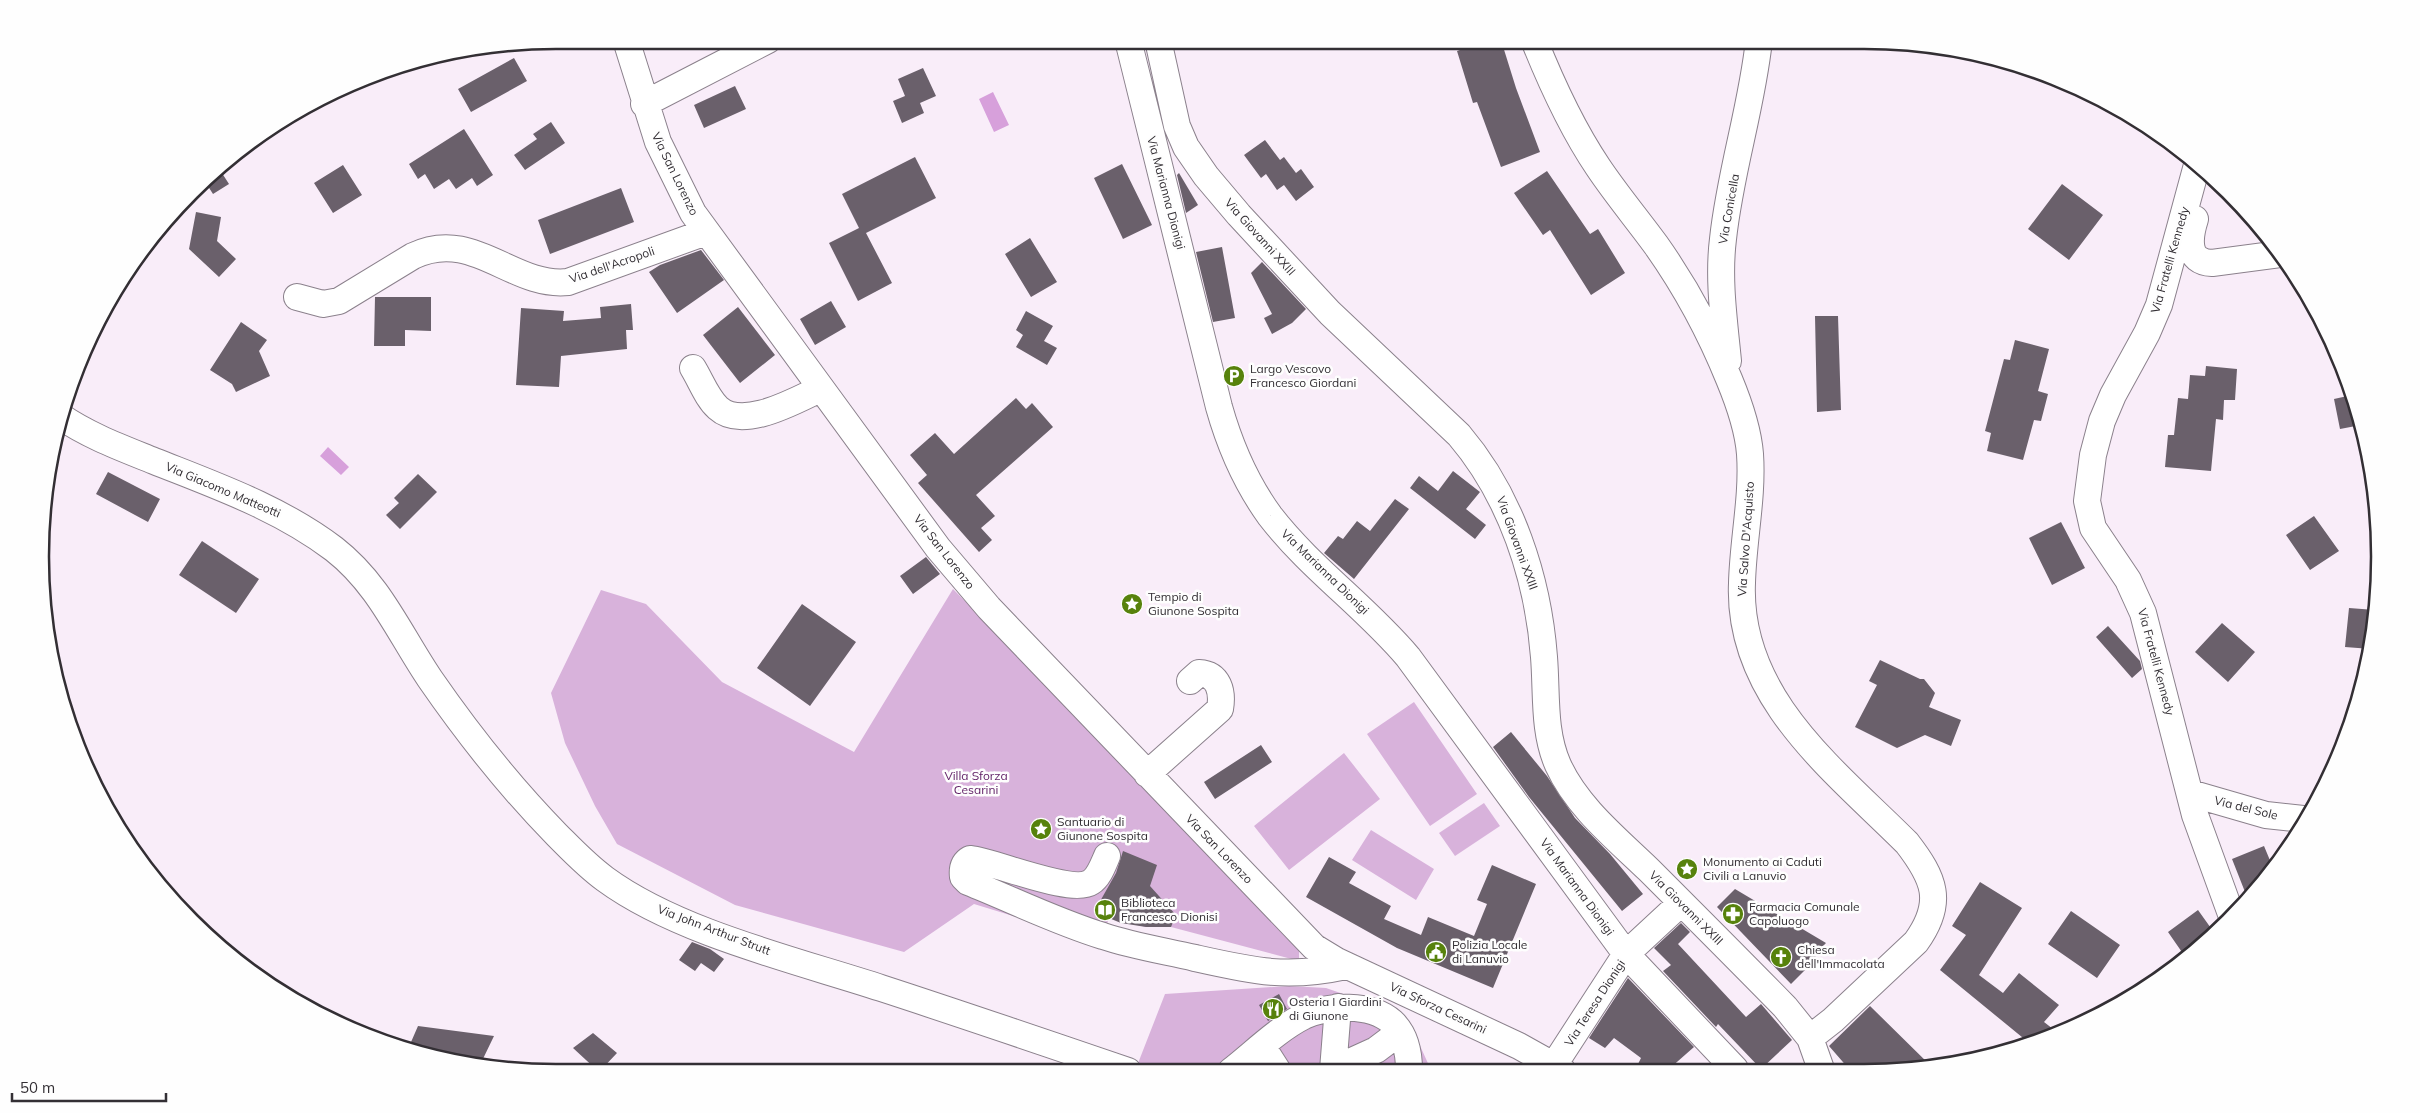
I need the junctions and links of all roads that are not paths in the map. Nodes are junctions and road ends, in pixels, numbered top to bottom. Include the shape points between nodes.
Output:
1 (629, 49) edge
2 (751, 49) edge
3 (1130, 49) edge
4 (1160, 49) edge
5 (1538, 49) edge
6 (1758, 49) edge
7 (644, 104) junction
8 (2194, 172) edge
9 (2204, 180) edge
10 (706, 232) junction
11 (2272, 255) edge
12 (297, 297) dead end
13 (693, 368) dead end
14 (1729, 379) junction
15 (820, 388) junction
16 (67, 420) edge
17 (403, 636) joint
18 (1190, 681) dead end
19 (1147, 774) junction
20 (2190, 793) junction
21 (2298, 818) edge
22 (1106, 856) dead end
23 (1682, 903) junction
24 (2229, 909) edge
25 (1314, 947) joint
26 (1626, 954) junction
27 (1346, 966) junction
28 (1338, 1007) junction
29 (1400, 1032) junction
30 (1810, 1038) junction
31 (1262, 1046) junction
32 (1108, 1064) edge
33 (1240, 1064) edge
34 (1274, 1064) edge
35 (1333, 1064) edge
36 (1346, 1064) edge
37 (1410, 1064) edge
38 (1552, 1064) edge
39 (1560, 1064) edge
40 (1730, 1064) edge
41 (1819, 1064) edge

1 - 7 street, Via San Lorenzo
2 - 7 street
3 - 26 street, Via Marianna Dionigi via 1217,400 1231,444 1248,481 1286,535 1381,626 1408,657
4 - 23 street, Via Giovanni XXIII via 1177,126 1186,147 1206,176 1305,288 1439,414 1487,471 1513,527 1535,593 1543,640 1548,727 1559,767 1585,806
5 - 14 street, Via Salvo D'Acquisto via 1568,118 1599,170 1682,284
6 - 14 street, Via Conicella via 1749,112 1723,238 1722,294
7 - 10 street, Via San Lorenzo via 672,171
8 - 20 street, Via Fratelli Kennedy via 2159,305 2102,421 2093,455 2087,501 2093,528 2128,580 2143,612
9 - 11 street via 2190,236 2196,258 2212,263
10 - 12 street, Via dell'Acropoli via 568,282 538,281 479,254 441,248 423,251 339,301 323,304
10 - 15 street, Via San Lorenzo
13 - 15 street via 717,408 733,415 769,412
14 - 30 street, Via Salvo D'Acquisto via 1745,423 1750,454 1742,602 1755,664 1773,698 1796,730 1907,843 1925,867 1933,889 1928,922 1911,948
15 - 19 street, Via San Lorenzo via 956,571
16 - 17 street, Via Giacomo Matteotti via 104,441 259,504 306,530 343,556 363,576 383,601
17 - 32 street, Via John Arthur Strutt via 462,724 534,811 587,865 628,894 739,942
18 - 19 street via 1199,673 1208,673 1216,679 1222,699 1220,709
19 - 25 street, Via San Lorenzo
20 - 21 street, Via del Sole via 2266,815
20 - 24 street, Via Fratelli Kennedy
22 - 27 street via 1098,874 1082,886 970,859 962,870 968,882 1102,936 1253,971 1313,973
23 - 26 street, Via Teresa Dionigi
23 - 30 street, Via Giovanni XXIII via 1785,1007
25 - 27 street, Via Sforza Cesarini
26 - 39 street, Via Teresa Dionigi
26 - 40 street, Via Marianna Dionigi
27 - 38 street, Via Sforza Cesarini
28 - 29 street via 1379,1014
28 - 31 street via 1302,1017
28 - 35 street
29 - 36 street via 1376,1050
29 - 37 street
30 - 41 street, Via Giovanni XXIII
31 - 33 street
31 - 34 street

